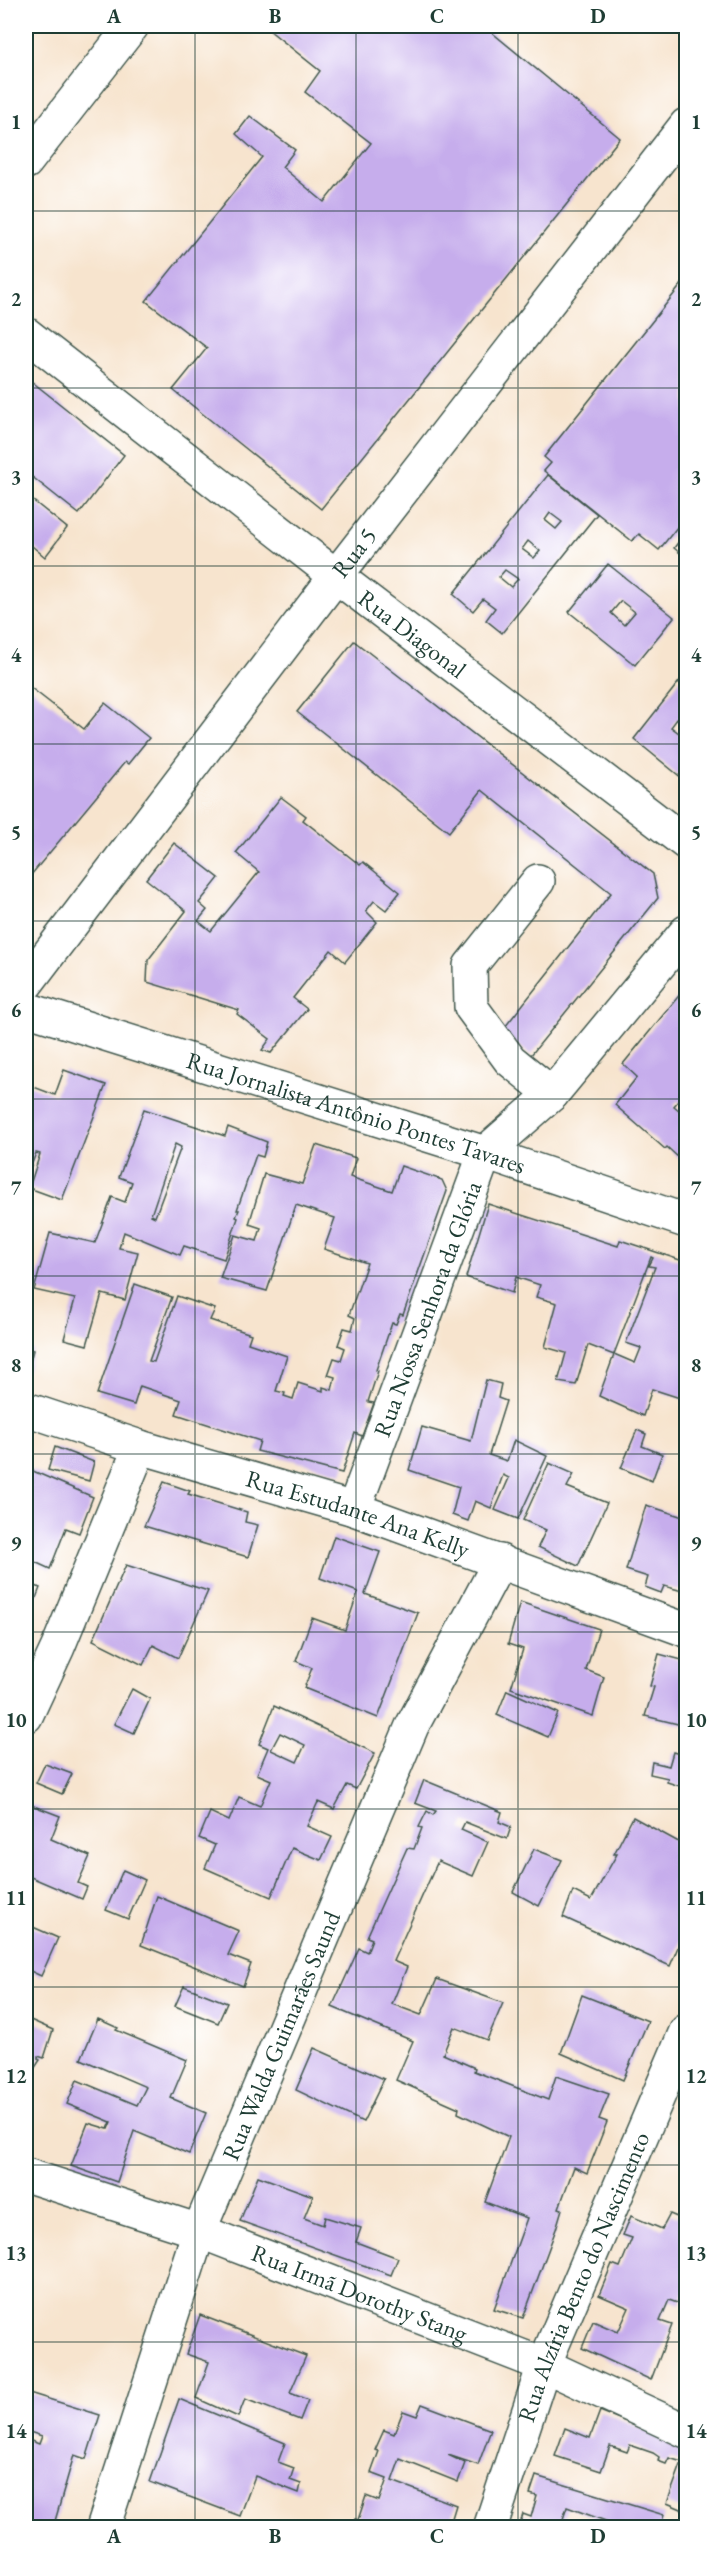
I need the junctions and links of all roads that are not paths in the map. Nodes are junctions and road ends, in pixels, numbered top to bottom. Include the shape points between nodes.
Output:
1 (132, 26) edge
2 (687, 125) edge
3 (26, 162) edge
4 (26, 334) edge
5 (336, 576) junction
6 (687, 843) edge
7 (538, 881) dead end
8 (687, 932) edge
9 (26, 984) edge
10 (26, 1009) edge
11 (552, 1094) junction
12 (484, 1153) junction
13 (687, 1221) edge
14 (26, 1409) edge
15 (140, 1447) junction
16 (354, 1509) junction
17 (500, 1561) junction
18 (687, 1630) edge
19 (26, 1716) edge
20 (687, 2031) edge
21 (26, 2175) edge
22 (199, 2232) junction
23 (544, 2365) junction
24 (687, 2431) edge
25 (103, 2528) edge
26 (490, 2528) edge

1 - 3 street
2 - 5 street, Rua 5
4 - 5 street, Rua Diagonal
5 - 6 street, Rua Diagonal
5 - 9 street, Rua 5
7 - 11 street via 470,966 471,1008 510,1060
8 - 11 street, Rua Nossa Senhora da Glória
10 - 12 street, Rua Jornalista Antônio Pontes Tavares
11 - 12 street, Rua Nossa Senhora da Glória
12 - 13 street, Rua Jornalista Antônio Pontes Tavares
12 - 16 street, Rua Nossa Senhora da Glória
14 - 15 street, Rua Estudante Ana Kelly
15 - 16 street, Rua Estudante Ana Kelly
15 - 19 street
16 - 17 street, Rua Estudante Ana Kelly
17 - 18 street, Rua Estudante Ana Kelly
17 - 22 street, Rua Walda Guimarães Saund via 412,1726
20 - 23 street, Rua Alzíria Bento do Nascimento
21 - 22 street, Rua Irmã Dorothy Stang
22 - 23 street, Rua Irmã Dorothy Stang
22 - 25 street, Rua Walda Guimarães Saund
23 - 24 street, Rua Irmã Dorothy Stang
23 - 26 street, Rua Alzíria Bento do Nascimento

